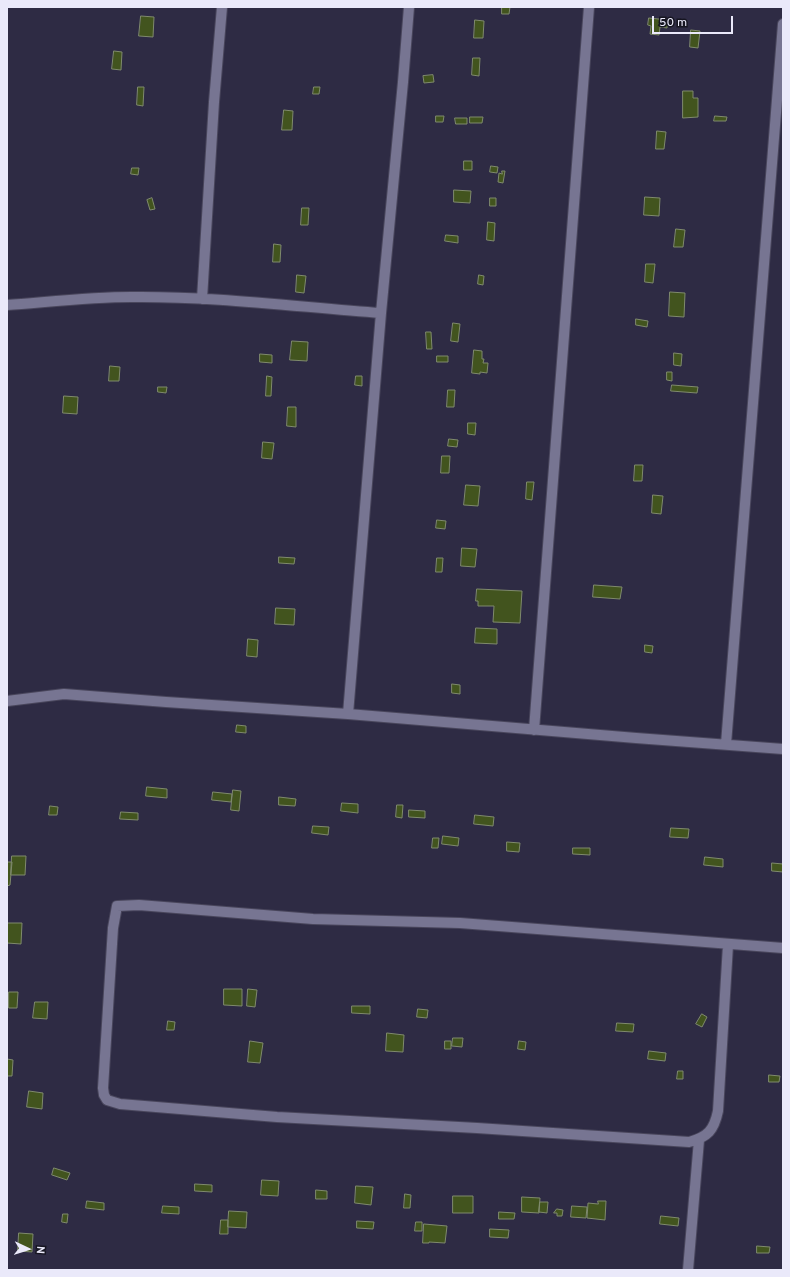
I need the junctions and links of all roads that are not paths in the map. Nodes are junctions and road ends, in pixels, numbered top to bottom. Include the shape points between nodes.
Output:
1 (222, 7) edge
2 (408, 7) edge
3 (590, 7) edge
4 (783, 24) edge
5 (202, 299) junction
6 (7, 305) edge
7 (382, 313) junction
8 (7, 701) edge
9 (348, 714) junction
10 (534, 730) junction
11 (726, 744) junction
12 (783, 748) edge
13 (728, 945) junction
14 (783, 948) edge
15 (699, 1140) junction
16 (688, 1270) edge

1 - 5 street
2 - 7 street
3 - 10 street
4 - 11 street
5 - 6 street via 117,298
5 - 7 street
7 - 9 street
8 - 9 street via 64,694
9 - 10 street
10 - 11 street
11 - 12 street
13 - 14 street
13 - 15 street via 718,1112 715,1124
13 - 15 street via 460,923 313,919 139,904 117,906 115,915 103,1088 107,1100 120,1104 276,1117 689,1142
15 - 16 street

